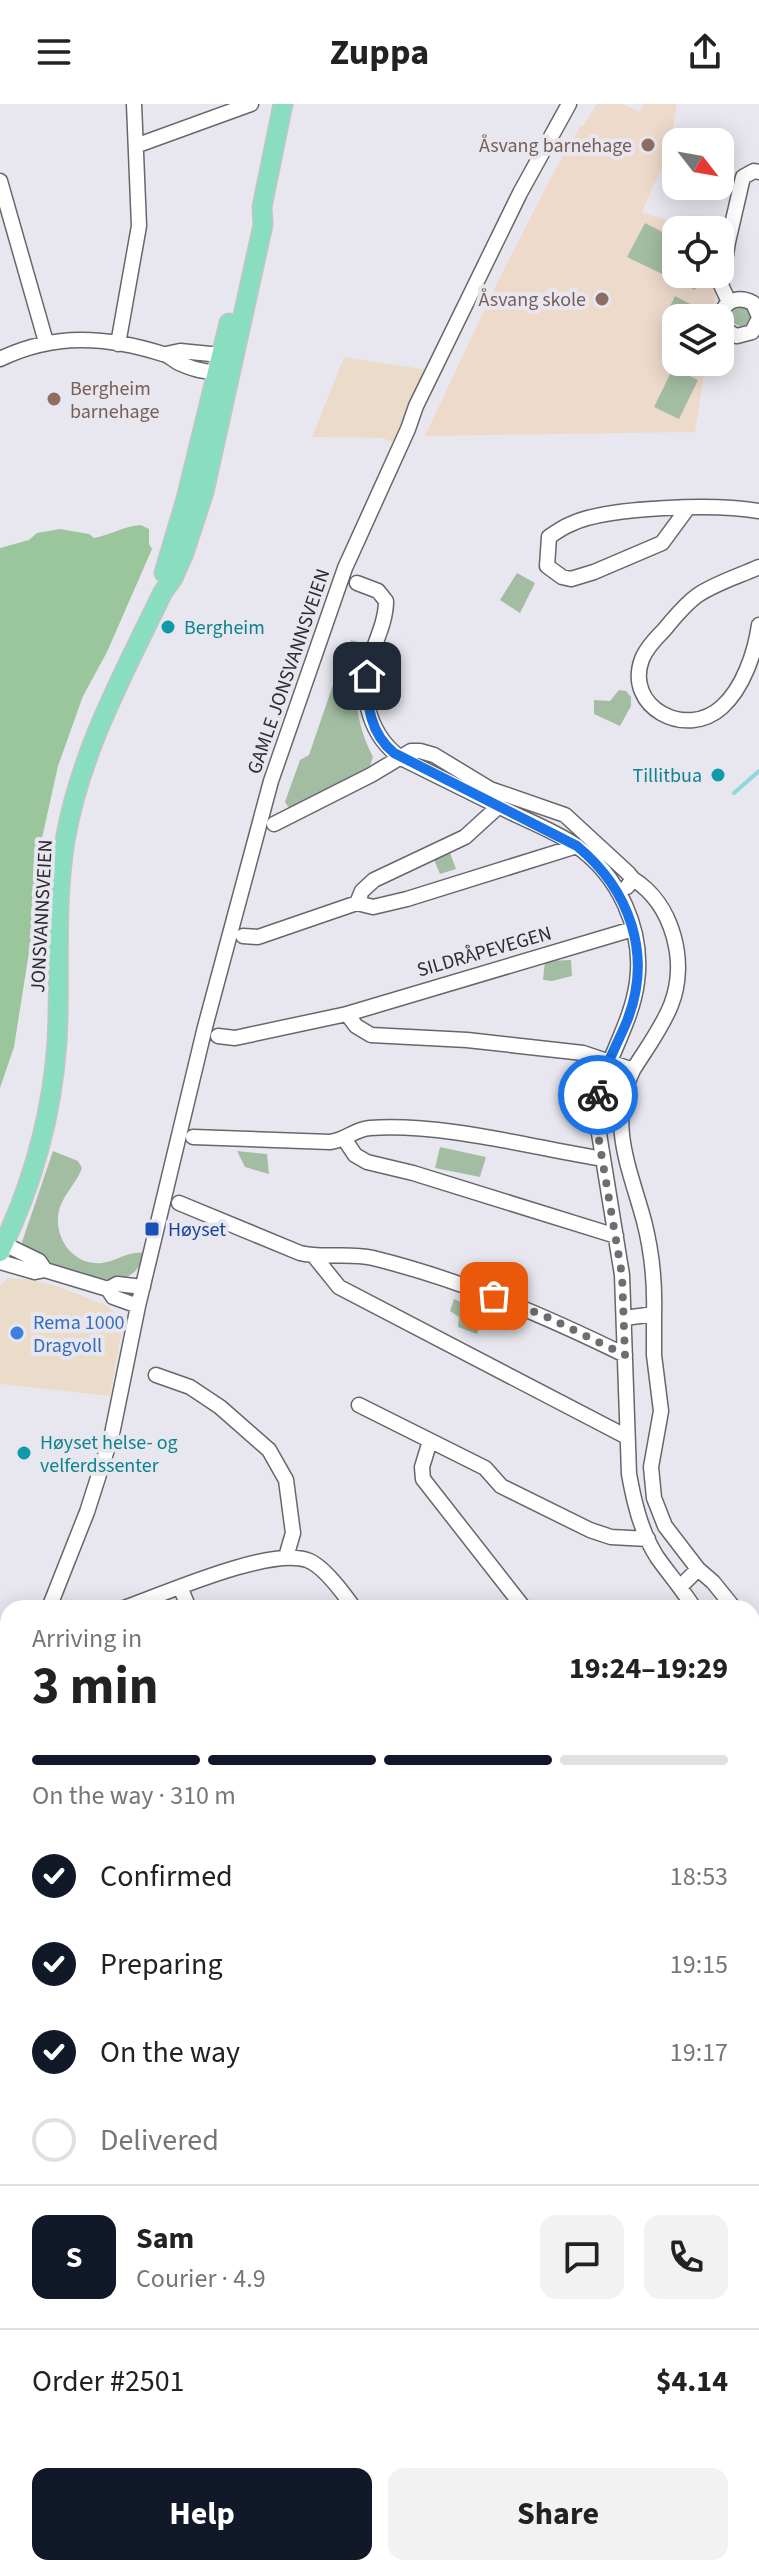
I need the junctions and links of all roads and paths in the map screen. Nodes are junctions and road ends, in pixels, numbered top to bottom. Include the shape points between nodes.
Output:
1 (134, 104) edge
2 (251, 104) edge
3 (283, 104) edge
4 (569, 104) edge
5 (138, 145) junction
6 (759, 172) edge
7 (0, 181) edge
8 (729, 302) junction
9 (759, 318) edge
10 (46, 342) junction
11 (118, 344) junction
12 (0, 359) edge
13 (223, 366) junction
14 (687, 509) junction
15 (759, 511) edge
16 (759, 567) edge
17 (357, 583) dead end
18 (759, 625) edge
19 (406, 754) junction
20 (499, 806) junction
21 (274, 824) dead end
22 (577, 846) junction
23 (633, 879) junction
24 (621, 896) junction
25 (357, 903) junction
26 (633, 929) junction
27 (243, 936) dead end
28 (347, 1014) junction
29 (218, 1036) dead end
30 (610, 1061) junction
31 (633, 1070) junction
32 (193, 1137) dead end
33 (345, 1140) junction
34 (603, 1159) junction
35 (179, 1203) dead end
36 (616, 1236) junction
37 (1, 1253) edge
38 (314, 1256) junction
39 (143, 1287) junction
40 (108, 1289) junction
41 (138, 1306) junction
42 (654, 1314) junction
43 (625, 1318) junction
44 (625, 1355) junction
45 (156, 1375) dead end
46 (359, 1405) dead end
47 (627, 1437) junction
48 (430, 1441) junction
49 (648, 1539) junction
50 (286, 1557) junction
51 (698, 1569) junction
52 (180, 1587) junction
53 (680, 1587) junction
54 (52, 1600) edge
55 (145, 1600) edge
56 (186, 1600) edge
57 (348, 1600) edge
58 (518, 1600) edge
59 (689, 1600) edge
60 (728, 1600) edge

1 - 5 street
2 - 5 street
3 - 13 main road, JONSVANNSVEIEN
4 - 39 street, GAMLE JONSVANNSVEIEN via 416,406 335,597 251,849
5 - 11 street via 139,226
6 - 8 street via 743,177 732,223 721,285
7 - 10 street
8 - 9 street via 745,299
8 - 9 street via 721,318 730,333 752,332
10 - 11 street via 91,339
10 - 12 street
11 - 13 street via 166,354 180,351
13 - 37 main road, JONSVANNSVEIEN via 196,519 173,578 92,741 72,807 61,876 52,1092 35,1171
14 - 14 street via 662,543 594,572 571,579 547,566 549,537 572,523 608,514
14 - 15 street
16 - 18 street via 700,594 654,641 642,658 639,679 648,702 663,717 681,721 722,707 750,666
17 - 19 street via 378,591 386,601 368,665 374,728 387,748
19 - 20 street
19 - 21 street
19 - 23 street via 434,755 490,789 565,815
20 - 22 street
20 - 25 street via 465,837 374,880
22 - 24 street
22 - 25 street via 373,907
23 - 24 street
23 - 31 street via 651,892 669,921 677,954 675,994
24 - 26 street
25 - 27 street via 258,937
26 - 28 street, SILDRÅPEVEGEN
26 - 30 street via 637,982
28 - 29 street, SILDRÅPEVEGEN via 235,1038
28 - 30 street via 365,1033 547,1049
30 - 31 street
30 - 34 street via 596,1115
31 - 42 street via 620,1118 652,1262
32 - 33 street
33 - 34 street via 365,1128 425,1130
33 - 36 street via 362,1160
34 - 36 street
35 - 38 street
36 - 43 street
37 - 40 street via 39,1261 45,1270
38 - 44 street via 356,1254 436,1275 545,1316
38 - 47 street via 339,1287
39 - 40 street via 117,1284
39 - 41 street, GAMLE JONSVANNSVEIEN
40 - 41 street via 113,1297
41 - 54 street, GAMLE JONSVANNSVEIEN via 112,1434
42 - 43 street
42 - 51 street via 661,1411 651,1467 654,1498 665,1526
43 - 44 street
44 - 47 street
45 - 50 street via 190,1387 269,1450 286,1480 293,1533
46 - 48 street
47 - 49 street via 632,1492
48 - 49 street via 485,1468 501,1486 590,1530
48 - 58 street via 423,1479
49 - 53 street
50 - 52 street
50 - 57 street via 309,1560
51 - 53 street
51 - 60 street
52 - 55 street
52 - 56 street
53 - 59 street

